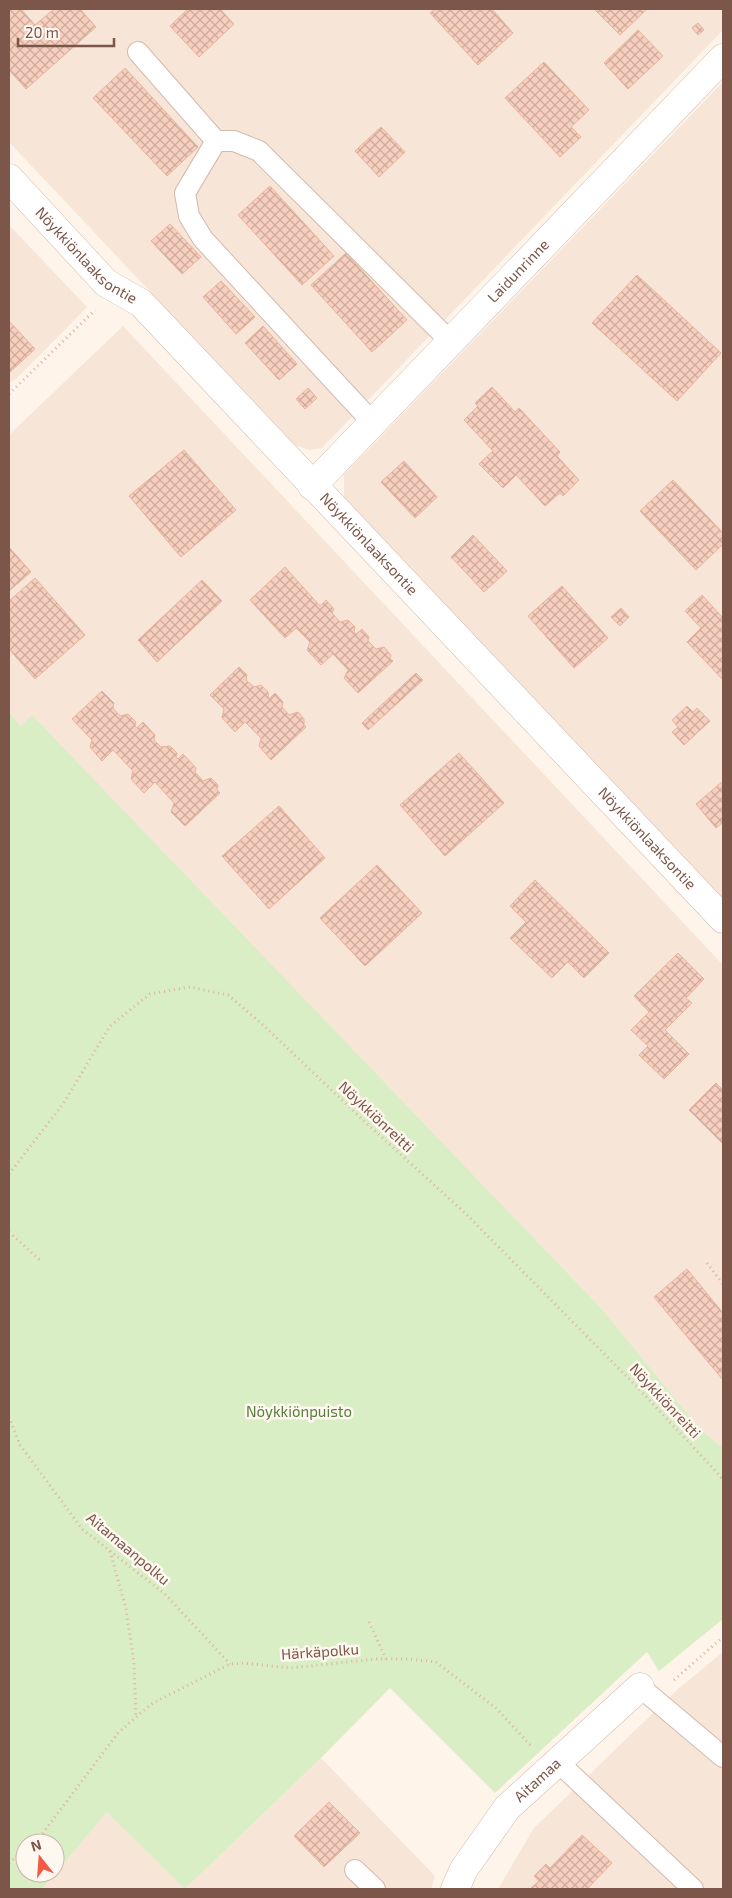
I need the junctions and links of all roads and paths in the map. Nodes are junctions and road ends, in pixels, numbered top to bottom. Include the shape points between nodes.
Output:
1 (138, 52) dead end
2 (723, 58) edge
3 (216, 141) junction
4 (9, 178) edge
5 (100, 304) dead end
6 (451, 342) junction
7 (9, 394) edge
8 (373, 423) junction
9 (312, 486) junction
10 (723, 918) edge
11 (9, 1174) edge
12 (9, 1232) edge
13 (40, 1261) dead end
14 (707, 1263) dead end
15 (723, 1284) edge
16 (9, 1417) edge
17 (723, 1479) edge
18 (110, 1551) junction
19 (369, 1622) dead end
20 (723, 1637) edge
21 (386, 1659) junction
22 (230, 1664) junction
23 (640, 1687) junction
24 (136, 1717) junction
25 (723, 1757) edge
26 (555, 1765) junction
27 (42, 1833) edge
28 (355, 1870) dead end
29 (375, 1889) edge
30 (455, 1889) edge
31 (693, 1889) edge

1 - 3 lane
2 - 6 street, Laidunrinne
3 - 6 lane via 234,141 259,151
3 - 8 lane via 185,193 189,216 203,239
4 - 9 street, Nöykkiönlaaksontie via 106,283 141,303
5 - 7 path
6 - 8 street, Laidunrinne
8 - 9 street, Laidunrinne
9 - 10 street, Nöykkiönlaaksontie
11 - 17 path, Nöykkiönreitti via 64,1104 110,1026 150,994 190,987 228,995 466,1214
12 - 13 path
14 - 15 path
16 - 18 path, Aitamaanpolku via 20,1445 82,1529
18 - 22 path, Aitamaanpolku via 165,1594
18 - 24 path via 126,1609 133,1654
19 - 21 path
20 - 23 path via 667,1686
21 - 22 path, Härkäpolku via 290,1668
21 - 26 path, Härkäpolku via 436,1662 497,1710
22 - 24 path, Härkäpolku via 153,1702
23 - 25 lane
23 - 26 street, Aitamaa
24 - 27 path, Härkäpolku via 118,1733
26 - 30 street, Aitamaa via 507,1808 464,1869
26 - 31 lane
28 - 29 lane

